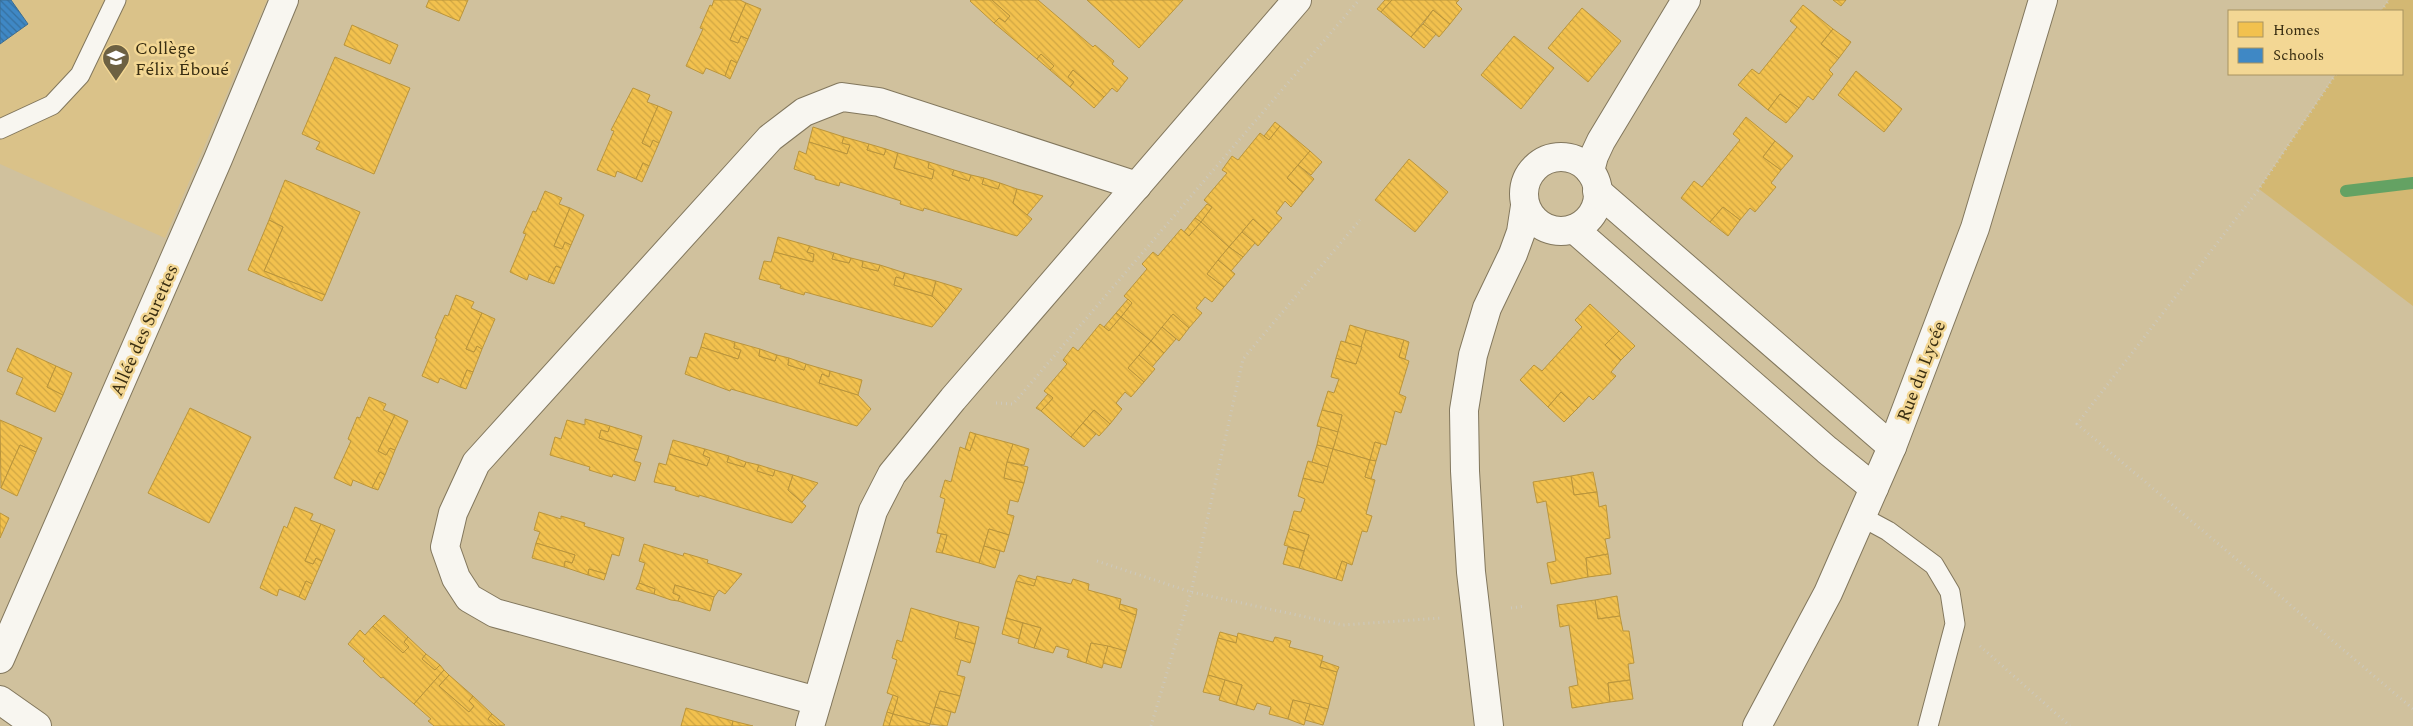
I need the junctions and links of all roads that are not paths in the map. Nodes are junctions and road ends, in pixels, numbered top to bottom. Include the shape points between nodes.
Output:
1 (116, 0) edge
2 (284, 0) edge
3 (1297, 0) edge
4 (1686, 0) edge
5 (2043, 0) edge
6 (1610, 127) junction
7 (0, 129) edge
8 (1567, 157) junction
9 (1594, 181) junction
10 (1137, 186) junction
11 (1525, 206) junction
12 (1566, 230) junction
13 (1501, 276) junction
14 (1892, 447) junction
15 (1874, 488) junction
16 (1862, 516) junction
17 (0, 658) edge
18 (0, 700) edge
19 (813, 713) edge
20 (37, 726) edge
21 (1489, 726) edge
22 (1757, 726) edge
23 (1928, 726) edge

1 - 7 lane via 80,75 52,105
2 - 17 street, Allée des Surettes
3 - 10 street
4 - 6 street
5 - 14 street, Rue du Lycée via 1975,228
6 - 8 street
6 - 9 street via 1594,156
8 - 9 street via 1584,164
8 - 11 street via 1545,160 1529,174 1523,195
9 - 12 street via 1595,208 1590,217
9 - 14 street
10 - 19 street via 892,474 873,511
10 - 19 street via 879,102 842,97 804,112 770,138 476,463 453,513 445,547 456,578 469,598 496,613
11 - 12 street via 1547,229
11 - 13 street via 1514,254
12 - 13 street via 1537,245
12 - 15 street
13 - 21 street via 1487,308 1473,355 1464,410 1471,572
14 - 15 street, Rue du Lycée
15 - 16 street, Rue du Lycée
16 - 22 street, Rue du Lycée via 1828,593
16 - 23 lane via 1934,565 1950,592 1956,624
18 - 20 street

